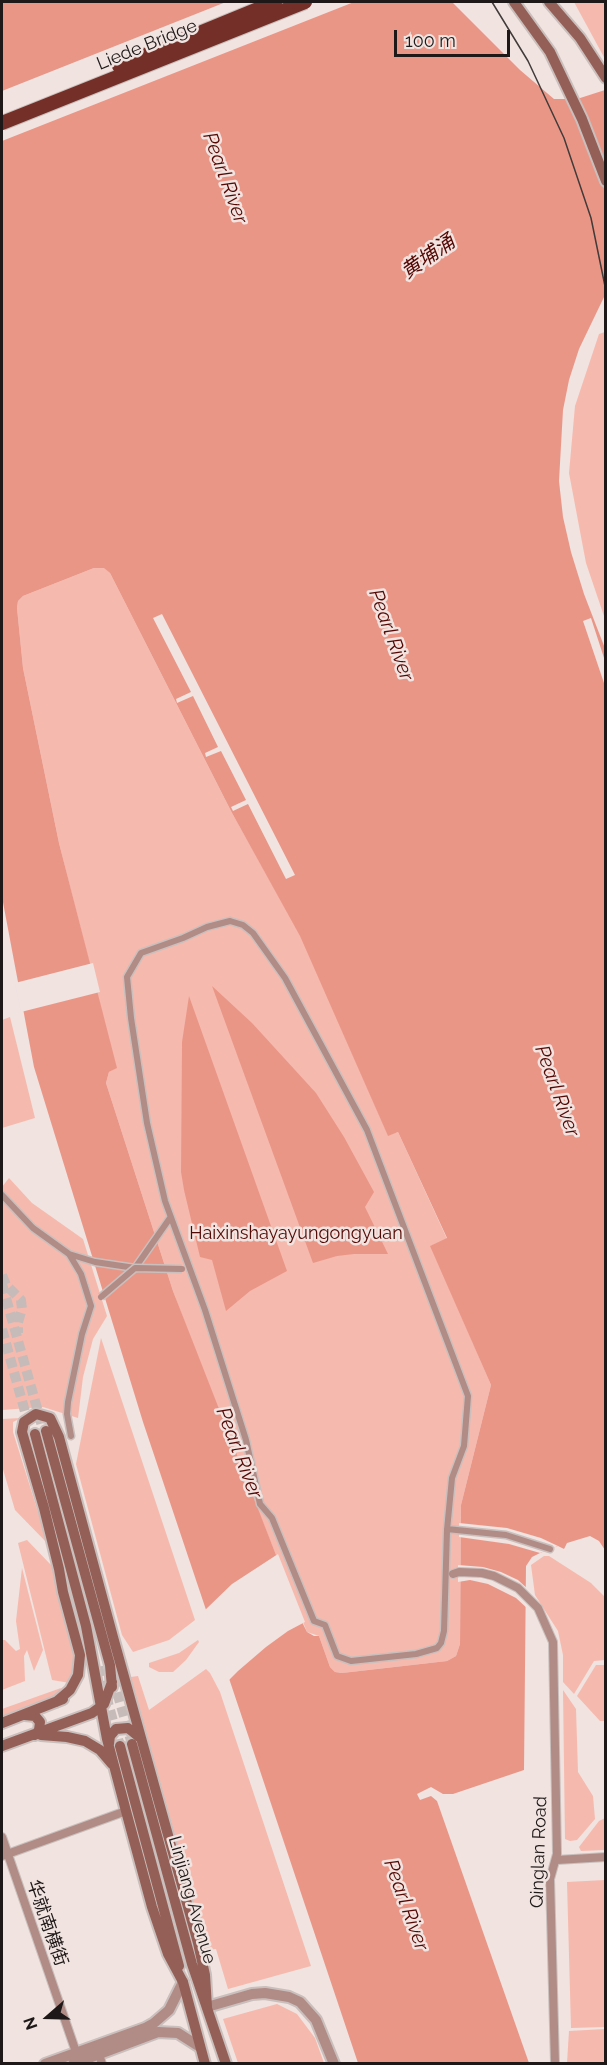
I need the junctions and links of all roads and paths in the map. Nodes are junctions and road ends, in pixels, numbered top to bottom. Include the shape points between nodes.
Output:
1 (275, 2) edge
2 (305, 2) edge
3 (514, 2) edge
4 (550, 2) edge
5 (606, 78) edge
6 (2, 114) edge
7 (2, 123) edge
8 (606, 181) edge
9 (2, 1195) edge
10 (168, 1221) junction
11 (69, 1254) junction
12 (135, 1268) junction
13 (185, 1269) junction
14 (91, 1306) junction
15 (71, 1436) dead end
16 (447, 1529) junction
17 (550, 1549) dead end
18 (450, 1575) junction
19 (108, 1639) junction
20 (90, 1643) junction
21 (113, 1658) junction
22 (123, 1675) junction
23 (112, 1687) junction
24 (56, 1702) junction
25 (101, 1707) junction
26 (24, 1715) junction
27 (2, 1723) edge
28 (35, 1735) junction
29 (137, 1743) junction
30 (2, 1746) edge
31 (115, 1747) junction
32 (114, 1767) junction
33 (126, 1811) junction
34 (2, 1837) edge
35 (4, 1855) edge
36 (606, 1857) edge
37 (557, 1860) junction
38 (183, 1982) junction
39 (207, 2007) junction
40 (200, 2047) junction
41 (75, 2058) edge
42 (101, 2059) edge
43 (45, 2064) edge
44 (206, 2064) edge
45 (226, 2064) edge
46 (334, 2064) edge
47 (555, 2064) edge

1 - 6 highway, Liede Bridge, bridge
2 - 7 highway, Liede Bridge, bridge
3 - 8 main road via 550,52
4 - 5 main road
9 - 11 street via 33,1228
10 - 12 street
10 - 13 street
10 - 16 street via 147,1123 127,977 141,953 230,921 253,933 285,978 367,1130 468,1396 464,1446 452,1478
11 - 12 street
11 - 14 street via 81,1274
12 - 13 street, bridge
12 - 14 street, bridge
13 - 18 street via 205,1310 246,1440 260,1504 272,1518 314,1621 325,1625 337,1656 351,1661 437,1648 444,1631
14 - 15 street via 68,1402
16 - 17 street via 506,1535
16 - 18 street
18 - 37 street, Qinglan Road via 494,1575 518,1588 538,1608 553,1642
19 - 20 main road via 40,1432
19 - 21 main road
19 - 22 main road
19 - 23 main road
19 - 24 main road via 55,1426 46,1415 31,1415 22,1432 80,1655 78,1675 70,1690
20 - 24 main road via 81,1683 72,1694
20 - 25 main road
21 - 22 main road
21 - 23 main road
22 - 29 main road
23 - 25 main road
24 - 26 main road
25 - 28 main road
25 - 31 main road
26 - 27 main road
26 - 28 main road via 35,1716 40,1722
28 - 30 main road
28 - 32 main road via 85,1741 108,1757
29 - 31 main road via 133,1730 122,1728 112,1732 109,1740
29 - 39 main road via 198,1942
31 - 32 main road
31 - 38 main road, Linjiang Avenue
32 - 33 main road
33 - 35 street
33 - 38 main road via 155,1916
34 - 35 street, 华就南横街
35 - 41 street, 华就南横街
36 - 37 street
37 - 47 street, Qinglan Road via 550,1879
38 - 40 main road
38 - 41 street via 169,2010 154,2023
39 - 45 main road
39 - 46 street via 252,1994 289,1997 300,2002 316,2020
40 - 42 street via 169,2031 140,2038
40 - 44 main road
41 - 42 street
41 - 43 street

